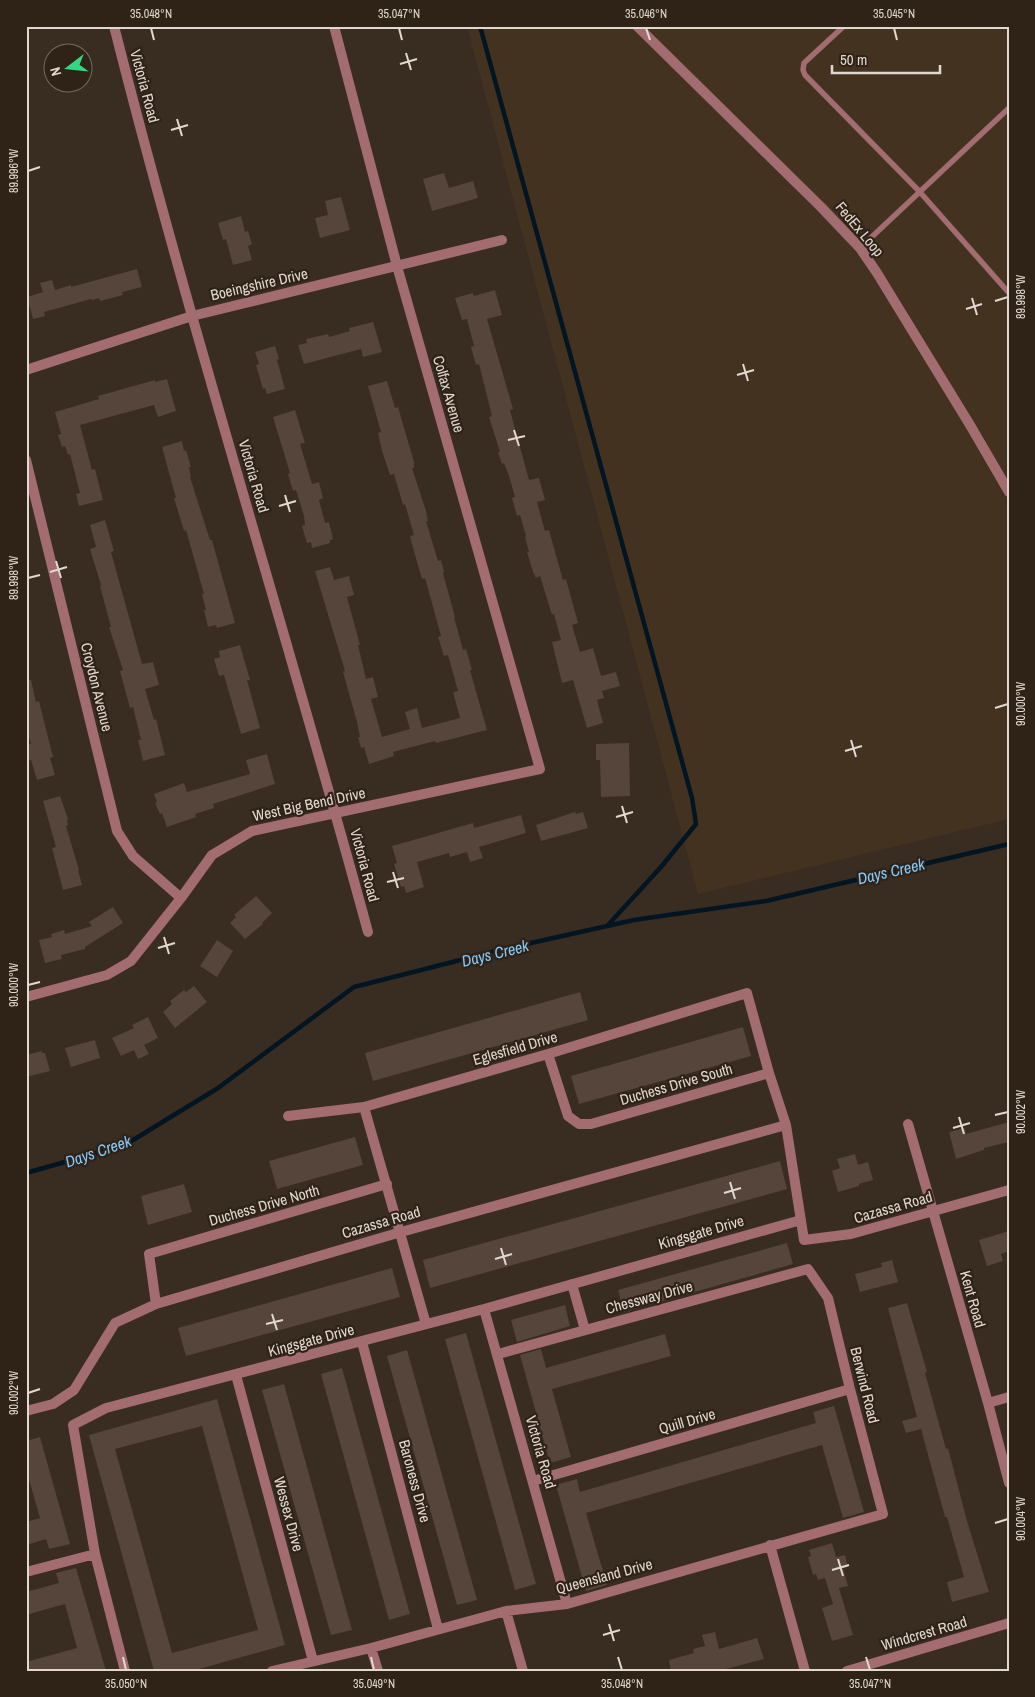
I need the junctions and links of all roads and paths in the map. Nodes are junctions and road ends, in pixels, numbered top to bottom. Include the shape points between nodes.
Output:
1 (114, 26) edge
2 (334, 26) edge
3 (637, 26) edge
4 (844, 26) edge
5 (1009, 108) edge
6 (920, 191) junction
7 (502, 240) dead end
8 (860, 248) junction
9 (397, 266) junction
10 (1009, 293) edge
11 (192, 316) junction
12 (26, 370) edge
13 (26, 460) edge
14 (1009, 492) edge
15 (540, 769) joint
16 (336, 814) junction
17 (181, 898) junction
18 (368, 932) dead end
19 (26, 997) edge
20 (548, 1054) junction
21 (769, 1073) junction
22 (364, 1107) junction
23 (288, 1116) dead end
24 (908, 1124) dead end
25 (786, 1125) junction
26 (387, 1184) junction
27 (1009, 1190) edge
28 (932, 1211) junction
29 (801, 1220) junction
30 (400, 1232) junction
31 (808, 1269) joint
32 (572, 1284) junction
33 (156, 1304) junction
34 (484, 1309) junction
35 (426, 1324) junction
36 (585, 1330) junction
37 (362, 1342) junction
38 (498, 1354) junction
39 (236, 1375) junction
40 (850, 1389) junction
41 (1009, 1397) edge
42 (988, 1403) junction
43 (26, 1411) edge
44 (533, 1481) junction
45 (1009, 1483) edge
46 (883, 1514) joint
47 (770, 1545) junction
48 (95, 1554) junction
49 (26, 1572) edge
50 (567, 1604) junction
51 (506, 1611) junction
52 (1009, 1623) edge
53 (438, 1629) junction
54 (371, 1648) junction
55 (313, 1661) junction
56 (125, 1671) edge
57 (272, 1671) edge
58 (378, 1671) edge
59 (523, 1671) edge
60 (805, 1671) edge
61 (847, 1671) edge

1 - 11 street, Victoria Road
2 - 9 street, Colfax Avenue
3 - 8 street, FedEx Loop
4 - 6 lane via 804,63 803,70 809,80
5 - 6 lane
6 - 8 lane
6 - 10 lane
7 - 9 street, Boeingshire Drive
8 - 14 street, FedEx Loop
9 - 11 street, Boeingshire Drive
9 - 15 street, Colfax Avenue
11 - 12 street, Boeingshire Drive
11 - 16 street, Victoria Road
13 - 17 street, Croydon Avenue via 117,830 133,856
15 - 16 street, West Big Bend Drive
16 - 17 street, West Big Bend Drive via 252,831 212,855
16 - 18 street, Victoria Road
17 - 19 street, West Big Bend Drive via 131,961 107,975
20 - 21 street, Duchess Drive South via 568,1116 578,1124 591,1124
20 - 21 street, Eglesfield Drive via 747,993
20 - 22 street, Eglesfield Drive
21 - 25 street
22 - 23 street, Eglesfield Drive
22 - 26 street
24 - 28 street, Kent Road
25 - 29 street
25 - 30 street, Cazassa Road
26 - 30 street
26 - 33 street, Duchess Drive North via 149,1254
27 - 28 street, Cazassa Road
28 - 29 street, Cazassa Road via 851,1234 804,1240
28 - 42 street, Kent Road
29 - 32 street, Kingsgate Drive
30 - 33 street, Cazassa Road
30 - 35 street
31 - 36 street, Chessway Drive
31 - 40 street, Berwind Road via 828,1298
32 - 34 street, Kingsgate Drive
32 - 36 street
33 - 43 street, Cazassa Road via 115,1323 74,1390 53,1404
34 - 35 street, Kingsgate Drive
34 - 38 street, Victoria Road
35 - 37 street, Kingsgate Drive
36 - 38 street, Chessway Drive
37 - 39 street, Kingsgate Drive
37 - 53 street, Baroness Drive
38 - 44 street, Victoria Road
39 - 48 street, Kingsgate Drive via 106,1408 73,1425
39 - 55 street, Wessex Drive
40 - 44 street, Quill Drive
40 - 46 street, Berwind Road
41 - 42 street
42 - 45 street, Kent Road
44 - 50 street, Victoria Road
46 - 47 street, Queensland Drive
47 - 50 street, Queensland Drive
47 - 60 street
48 - 49 street
48 - 56 street, Kingsgate Drive
50 - 51 street, Queensland Drive
51 - 53 street, Queensland Drive
51 - 59 street
52 - 61 street, Windcrest Road
53 - 54 street, Queensland Drive
54 - 55 street, Queensland Drive
54 - 58 street
55 - 57 street, Queensland Drive

